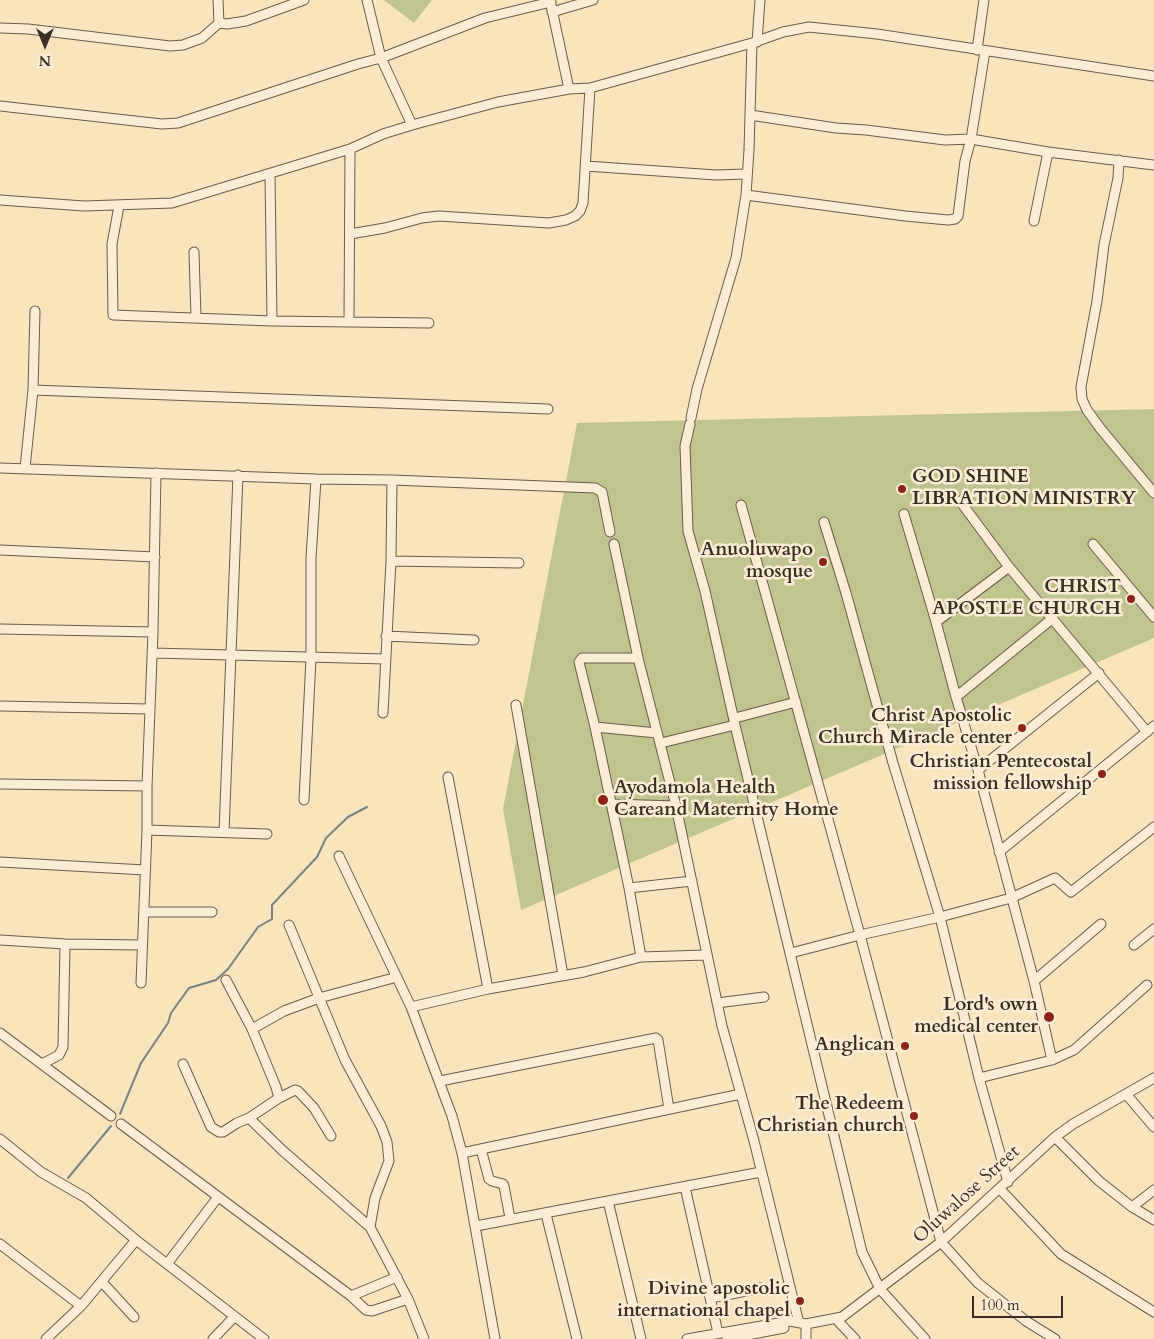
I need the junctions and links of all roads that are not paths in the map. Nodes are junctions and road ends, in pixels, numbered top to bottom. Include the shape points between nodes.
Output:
1 (218, 0) edge
2 (304, 0) edge
3 (367, 0) edge
4 (593, 0) edge
5 (760, 0) edge
6 (984, 0) edge
7 (550, 1) edge
8 (552, 12) junction
9 (219, 23) junction
10 (0, 28) edge
11 (754, 42) junction
12 (981, 50) junction
13 (381, 58) junction
14 (1154, 76) edge
15 (590, 88) junction
16 (569, 89) junction
17 (0, 106) edge
18 (750, 115) junction
19 (412, 125) junction
20 (971, 139) junction
21 (350, 149) junction
22 (1048, 152) junction
23 (1120, 160) junction
24 (1154, 165) edge
25 (586, 166) junction
26 (270, 174) junction
27 (746, 174) junction
28 (746, 195) junction
29 (0, 200) edge
30 (119, 206) junction
31 (1034, 221) dead end
32 (350, 234) junction
33 (194, 252) dead end
34 (35, 311) dead end
35 (196, 318) junction
36 (272, 321) junction
37 (349, 321) junction
38 (429, 323) dead end
39 (33, 390) junction
40 (548, 409) dead end
41 (0, 468) edge
42 (26, 468) junction
43 (156, 473) junction
44 (238, 475) junction
45 (316, 479) junction
46 (392, 480) junction
47 (1154, 493) edge
48 (960, 501) dead end
49 (741, 505) dead end
50 (904, 514) dead end
51 (824, 522) dead end
52 (610, 532) dead end
53 (614, 544) dead end
54 (1093, 544) dead end
55 (0, 550) edge
56 (154, 557) junction
57 (391, 561) junction
58 (519, 563) dead end
59 (1009, 567) junction
60 (1154, 617) edge
61 (1053, 618) junction
62 (936, 622) junction
63 (0, 629) edge
64 (153, 632) junction
65 (386, 636) junction
66 (474, 640) dead end
67 (153, 653) junction
68 (231, 655) junction
69 (311, 658) junction
70 (638, 658) junction
71 (386, 659) junction
72 (1099, 673) junction
73 (956, 698) junction
74 (796, 702) junction
75 (516, 705) dead end
76 (0, 706) edge
77 (150, 709) junction
78 (383, 713) dead end
79 (735, 721) junction
80 (595, 727) junction
81 (1150, 729) edge
82 (657, 733) junction
83 (661, 743) junction
84 (978, 770) junction
85 (448, 777) dead end
86 (0, 784) edge
87 (147, 786) junction
88 (304, 800) dead end
89 (611, 804) junction
90 (676, 806) junction
91 (1154, 828) edge
92 (147, 830) junction
93 (224, 832) junction
94 (267, 834) dead end
95 (999, 852) junction
96 (339, 856) dead end
97 (0, 862) edge
98 (146, 870) junction
99 (692, 881) junction
100 (629, 888) junction
101 (1011, 898) junction
102 (144, 912) junction
103 (212, 912) dead end
104 (940, 917) junction
105 (1101, 924) dead end
106 (289, 925) dead end
107 (1154, 928) edge
108 (860, 935) junction
109 (0, 940) edge
110 (65, 944) junction
111 (142, 944) junction
112 (1134, 945) dead end
113 (791, 953) junction
114 (706, 955) junction
115 (641, 957) junction
116 (563, 975) junction
117 (397, 977) junction
118 (226, 980) dead end
119 (1034, 981) junction
120 (141, 983) dead end
121 (1147, 984) dead end
122 (488, 989) junction
123 (764, 997) dead end
124 (320, 998) junction
125 (716, 1004) junction
126 (411, 1007) junction
127 (252, 1029) junction
128 (0, 1033) edge
129 (1052, 1060) junction
130 (42, 1064) junction
131 (183, 1064) dead end
132 (979, 1078) junction
133 (1154, 1078) edge
134 (440, 1081) junction
135 (741, 1094) junction
136 (1126, 1094) junction
137 (279, 1098) junction
138 (669, 1109) junction
139 (110, 1116) dead end
140 (249, 1118) junction
141 (121, 1124) dead end
142 (1154, 1127) edge
143 (331, 1136) dead end
144 (1055, 1137) junction
145 (0, 1139) edge
146 (481, 1149) junction
147 (462, 1153) junction
148 (761, 1172) junction
149 (1008, 1182) junction
150 (685, 1187) junction
151 (1000, 1189) junction
152 (1154, 1190) edge
153 (218, 1197) junction
154 (608, 1201) junction
155 (1132, 1207) junction
156 (546, 1214) junction
157 (510, 1218) junction
158 (1154, 1220) edge
159 (476, 1226) junction
160 (370, 1227) junction
161 (136, 1240) junction
162 (941, 1242) junction
163 (0, 1244) edge
164 (167, 1264) junction
165 (397, 1276) junction
166 (102, 1282) junction
167 (761, 1288) dead end
168 (880, 1289) junction
169 (351, 1296) junction
170 (710, 1298) junction
171 (408, 1299) junction
172 (81, 1306) junction
173 (1154, 1312) edge
174 (134, 1317) dead end
175 (234, 1317) junction
176 (836, 1319) junction
177 (802, 1324) junction
178 (718, 1333) junction
179 (46, 1339) edge
180 (213, 1339) edge
181 (264, 1339) edge
182 (424, 1339) edge
183 (496, 1339) edge
184 (577, 1339) edge
185 (641, 1339) edge
186 (687, 1339) edge
187 (728, 1339) edge
188 (806, 1339) edge
189 (855, 1339) edge
190 (925, 1339) edge
191 (1055, 1339) edge

1 - 9 street
2 - 9 street via 246,21
3 - 13 street
4 - 8 street
5 - 11 street
6 - 12 street
7 - 8 street
7 - 13 street via 485,18
8 - 16 street
9 - 10 street via 202,38 170,46
11 - 12 street via 809,27
11 - 15 street
11 - 18 street
12 - 14 street
12 - 20 street
13 - 17 street via 170,124
13 - 19 street
15 - 16 street
15 - 25 street
16 - 19 street via 498,102
18 - 20 street via 945,140
18 - 27 street
19 - 21 street
20 - 22 street
20 - 28 street via 958,216 952,220
21 - 26 street
21 - 32 street
22 - 23 street
22 - 31 street
23 - 24 street
23 - 47 street via 1081,387 1082,398 1100,428
25 - 27 street
25 - 32 street via 583,203 580,211 566,220 549,223 439,216
26 - 30 street via 172,203
26 - 36 street
27 - 28 street
28 - 79 street via 736,258 685,446 688,531
29 - 30 street via 62,206
30 - 35 street via 112,244 113,315
32 - 37 street
33 - 35 street
34 - 39 street
35 - 36 street
36 - 37 street
37 - 38 street
39 - 40 street
39 - 42 street
41 - 42 street
42 - 43 street
43 - 44 street
43 - 56 street
44 - 45 street
44 - 68 street
45 - 46 street
45 - 69 street via 311,558
46 - 52 street via 594,488 602,492
46 - 57 street
48 - 59 street
49 - 74 street
50 - 62 street
51 - 104 street
53 - 70 street
54 - 60 street
55 - 56 street
56 - 64 street
57 - 58 street
57 - 65 street
59 - 61 street
59 - 62 street
61 - 72 street
61 - 73 street
62 - 73 street
63 - 64 street
64 - 67 street
65 - 66 street
65 - 71 street
67 - 68 street
67 - 77 street
68 - 69 street
68 - 93 street
69 - 71 street
69 - 88 street
70 - 80 street via 580,659
70 - 82 street
71 - 78 street
72 - 81 street
72 - 84 street
73 - 84 street
74 - 79 street
74 - 108 street
75 - 116 street
76 - 77 street
77 - 87 street
79 - 83 street
79 - 113 street
80 - 82 street
80 - 89 street
81 - 95 street
82 - 83 street
83 - 90 street
84 - 95 street
85 - 122 street
86 - 87 street
87 - 92 street
89 - 90 street
89 - 100 street
90 - 99 street
91 - 101 street via 1071,892 1055,878
92 - 93 street
92 - 98 street
93 - 94 street
95 - 101 street
96 - 117 street
97 - 98 street
98 - 102 street
99 - 100 street
99 - 114 street
100 - 115 street
101 - 104 street
101 - 119 street
102 - 103 street
102 - 111 street
104 - 108 street
104 - 132 street
105 - 119 street
106 - 124 street
107 - 112 street
108 - 113 street
108 - 162 street
109 - 110 street
110 - 111 street
110 - 130 street via 63,1047 59,1055
111 - 120 street
113 - 168 street via 862,1252
114 - 115 street
114 - 125 street
115 - 116 street
116 - 122 street
117 - 124 street
117 - 126 street
118 - 127 street
119 - 129 street
121 - 129 street via 1074,1050
122 - 126 street
123 - 125 street
124 - 127 street via 284,1011
124 - 160 street via 345,1060 387,1142 388,1162 375,1198
125 - 135 street
126 - 134 street
127 - 137 street
128 - 130 street
129 - 132 street
130 - 139 street
131 - 140 street via 211,1126 221,1133
132 - 149 street
133 - 136 street, Oluwalose Street
134 - 138 street via 656,1038
134 - 147 street
135 - 138 street
135 - 148 street
136 - 142 street
136 - 144 street, Oluwalose Street
137 - 140 street
137 - 143 street via 295,1090 300,1092
138 - 146 street
140 - 160 street
141 - 153 street
144 - 149 street, Oluwalose Street
144 - 155 street via 1099,1181
145 - 161 street via 41,1172 86,1198
146 - 147 street
146 - 157 street via 489,1179 504,1186
147 - 159 street
148 - 150 street
148 - 177 street
149 - 151 street, Oluwalose Street
150 - 154 street
150 - 170 street
151 - 162 street, Oluwalose Street
151 - 173 street via 1061,1254
152 - 155 street
153 - 164 street
153 - 169 street
154 - 156 street
154 - 185 street
155 - 158 street
156 - 157 street
156 - 184 street
157 - 159 street
159 - 183 street
160 - 165 street
161 - 164 street
161 - 166 street
162 - 168 street, Oluwalose Street
162 - 191 street via 978,1283
163 - 172 street
164 - 175 street
165 - 169 street
165 - 171 street
166 - 172 street
166 - 174 street
167 - 170 street
168 - 176 street, Oluwalose Street via 842,1318
168 - 190 street
169 - 171 street via 369,1311
170 - 178 street
171 - 182 street
172 - 179 street
175 - 180 street
175 - 181 street
176 - 177 street, Oluwalose Street
176 - 189 street
177 - 178 street, Oluwalose Street via 790,1321
177 - 187 street, Oluwalose Street
177 - 188 street
178 - 186 street, Oluwalose Street

